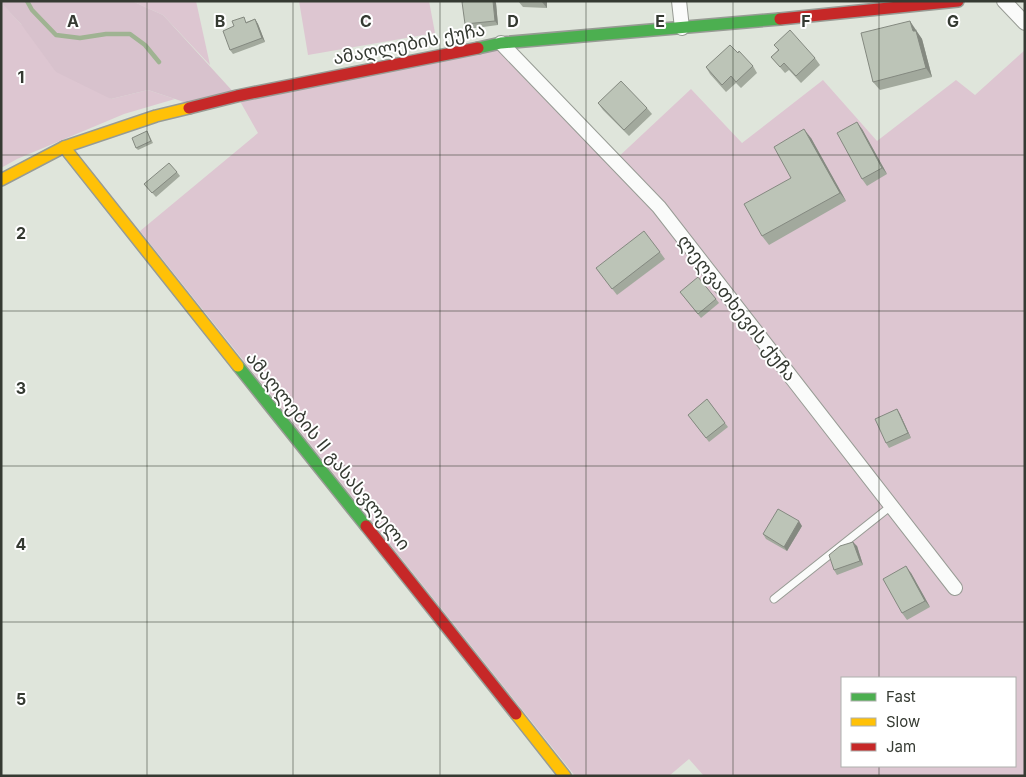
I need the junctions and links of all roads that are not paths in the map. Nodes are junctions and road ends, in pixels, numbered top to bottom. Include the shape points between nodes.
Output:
1 (679, 1) edge
2 (958, 1) edge
3 (1004, 1) edge
4 (1025, 23) edge
5 (682, 28) junction
6 (501, 43) junction
7 (64, 147) junction
8 (1, 180) edge
9 (891, 506) junction
10 (955, 588) dead end
11 (774, 599) dead end
12 (565, 776) edge

1 - 5 street
2 - 5 street, ამაღლების ქუჩა
3 - 4 street
5 - 6 street, ამაღლების ქუჩა
6 - 7 street, ამაღლების ქუჩა via 238,96 156,116
6 - 9 street, ლეღვათხევის ქუჩა via 659,207
7 - 8 street, ამაღლების ქუჩა
7 - 12 street, ამაღლების II გასასვლელი
9 - 10 street, ლეღვათხევის ქუჩა
9 - 11 lane

